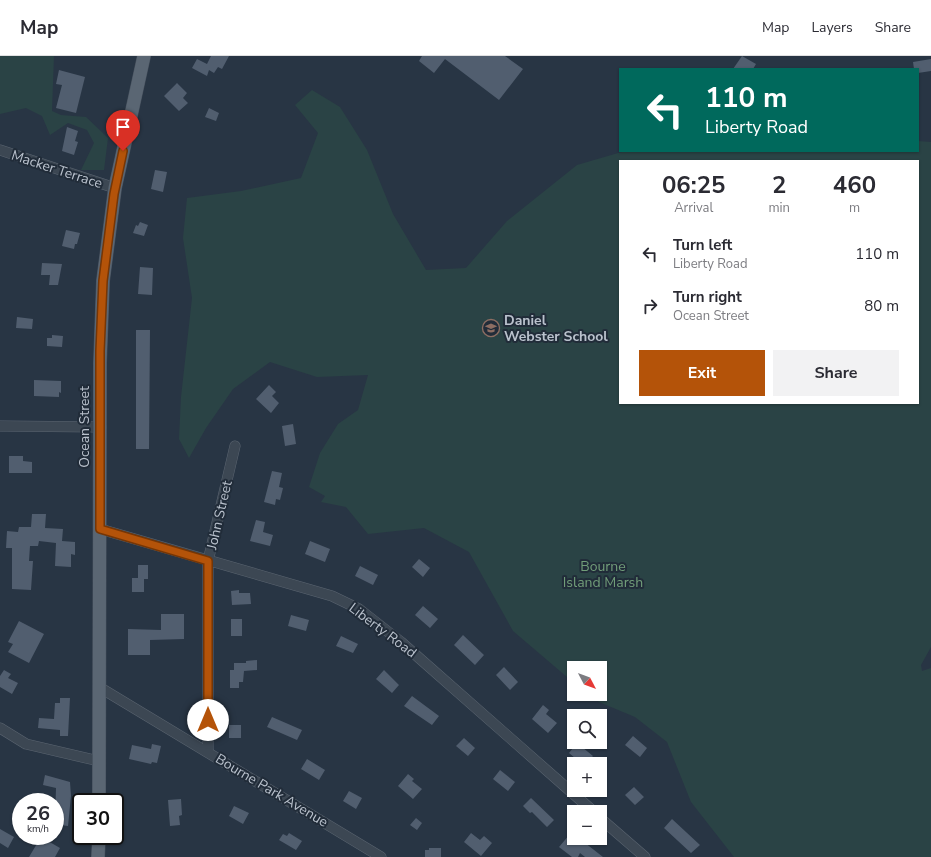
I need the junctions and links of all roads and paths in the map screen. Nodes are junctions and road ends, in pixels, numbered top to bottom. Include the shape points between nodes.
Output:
1 (144, 56) edge
2 (0, 150) edge
3 (115, 188) junction
4 (0, 426) edge
5 (101, 427) junction
6 (235, 446) dead end
7 (100, 529) junction
8 (208, 561) junction
9 (99, 687) junction
10 (0, 728) edge
11 (208, 752) junction
12 (99, 761) junction
13 (99, 793) edge
14 (586, 805) edge
15 (607, 824) edge
16 (98, 845) edge
17 (98, 857) edge
18 (382, 857) edge
19 (645, 857) edge

1 - 3 main road, Ocean Street
2 - 3 street, Macker Terrace
3 - 5 main road, Ocean Street via 103,281
4 - 5 street
5 - 7 main road, Ocean Street
6 - 8 street, John Street
7 - 8 street, Liberty Road
7 - 9 main road, Ocean Street
8 - 11 street, John Street
8 - 14 street, Liberty Road via 332,596 359,609 401,642
9 - 11 street, Bourne Park Avenue
9 - 12 main road, Ocean Street
10 - 12 street via 26,744
11 - 18 street, Bourne Park Avenue
12 - 13 main road, Ocean Street
15 - 19 street
16 - 17 main road

